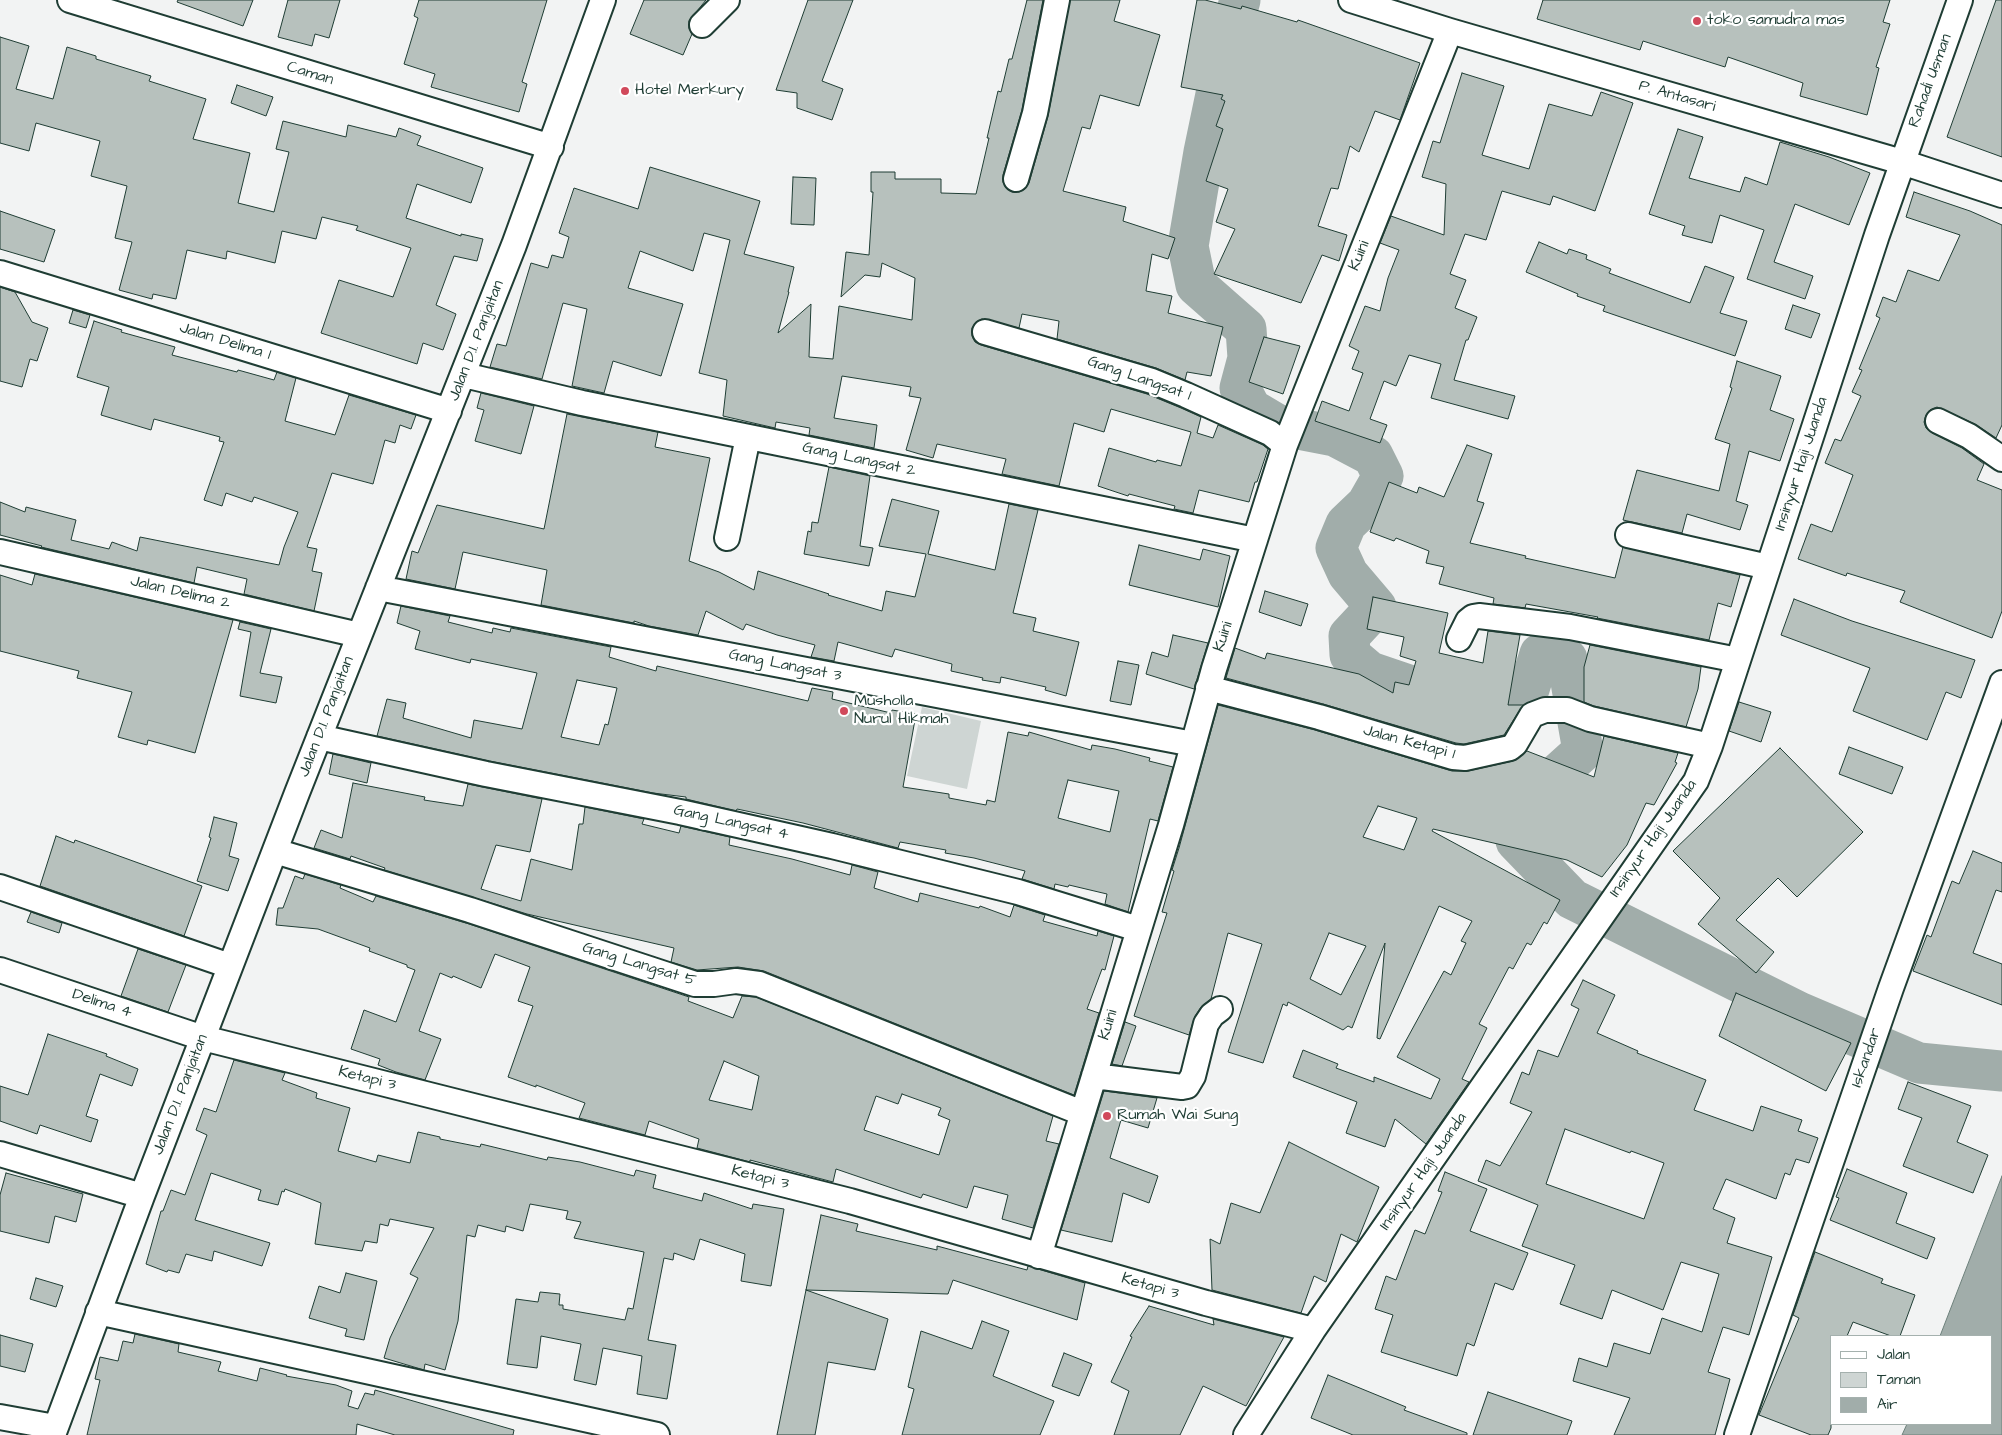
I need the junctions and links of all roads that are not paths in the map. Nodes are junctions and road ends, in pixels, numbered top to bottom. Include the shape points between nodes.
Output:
1 (70, 0) edge
2 (602, 0) edge
3 (727, 0) edge
4 (1057, 0) edge
5 (1351, 0) edge
6 (1960, 0) edge
7 (702, 25) dead end
8 (1450, 31) junction
9 (551, 147) junction
10 (1902, 162) junction
11 (1016, 180) dead end
12 (2002, 195) edge
13 (0, 273) edge
14 (985, 332) dead end
15 (464, 375) junction
16 (449, 411) junction
17 (1938, 421) dead end
18 (748, 437) junction
19 (1287, 441) junction
20 (2002, 459) edge
21 (1628, 535) dead end
22 (727, 538) dead end
23 (1255, 540) junction
24 (0, 552) edge
25 (1768, 567) junction
26 (378, 588) junction
27 (359, 635) junction
28 (1459, 639) dead end
29 (1738, 660) junction
30 (2002, 683) edge
31 (1208, 688) junction
32 (319, 737) junction
33 (1193, 744) junction
34 (1710, 746) junction
35 (275, 851) junction
36 (0, 887) edge
37 (1138, 928) junction
38 (230, 966) junction
39 (0, 970) edge
40 (1220, 1009) dead end
41 (204, 1038) junction
42 (1094, 1076) junction
43 (1082, 1113) junction
44 (0, 1154) edge
45 (142, 1196) junction
46 (1039, 1256) junction
47 (98, 1312) junction
48 (1312, 1330) junction
49 (0, 1417) edge
50 (54, 1431) edge
51 (657, 1435) edge
52 (1246, 1435) edge
53 (1738, 1435) edge

1 - 9 street, Caman
2 - 9 street, Jalan D.I. Panjaitan
3 - 7 street
4 - 11 street via 1035,113
5 - 8 street, P. Antasari
6 - 10 street, Rahadi Usman
8 - 10 street, P. Antasari
8 - 19 street, Kuini
9 - 15 street, Jalan D.I. Panjaitan
10 - 12 street, P. Antasari
10 - 25 street, Insinyur Haji Juanda
13 - 16 street, Jalan Delima 1
14 - 19 street, Gang Langsat 1 via 1152,381
15 - 16 street, Jalan D.I. Panjaitan
15 - 18 street, Gang Langsat 2
16 - 26 street, Jalan D.I. Panjaitan
17 - 20 street via 1969,436
18 - 22 street
18 - 23 street, Gang Langsat 2
19 - 23 street, Kuini
21 - 25 street
23 - 31 street, Kuini
24 - 27 street, Jalan Delima 2
25 - 29 street, Insinyur Haji Juanda
26 - 27 street, Jalan D.I. Panjaitan
26 - 33 street, Gang Langsat 3
27 - 32 street, Jalan D.I. Panjaitan
28 - 29 street via 1468,621 1479,616 1570,627
29 - 34 street, Insinyur Haji Juanda
30 - 53 street, Iskandar via 1884,1009
31 - 33 street, Kuini
31 - 34 street, Jalan Ketapi 1 via 1453,757 1465,758 1513,746 1528,720 1538,711 1545,710 1567,710 1590,719
32 - 35 street, Jalan D.I. Panjaitan
32 - 37 street, Gang Langsat 4 via 832,846 1018,892
33 - 37 street, Kuini
34 - 48 street, Insinyur Haji Juanda via 1689,792
35 - 38 street, Jalan D.I. Panjaitan
35 - 43 street, Gang Langsat 5 via 696,984 736,981 759,984
36 - 38 street
37 - 42 street, Kuini
38 - 41 street, Jalan D.I. Panjaitan
39 - 41 street, Delima 4
40 - 42 street via 1206,1024 1193,1076 1187,1086 1182,1088
41 - 45 street, Jalan D.I. Panjaitan
41 - 46 street, Ketapi 3 via 850,1200
42 - 43 street, Kuini
43 - 46 street, Kuini
44 - 45 street
45 - 47 street, Jalan D.I. Panjaitan
46 - 48 street, Ketapi 3
47 - 50 street, Jalan D.I. Panjaitan
47 - 51 street
48 - 52 street, Insinyur Haji Juanda
49 - 50 street

